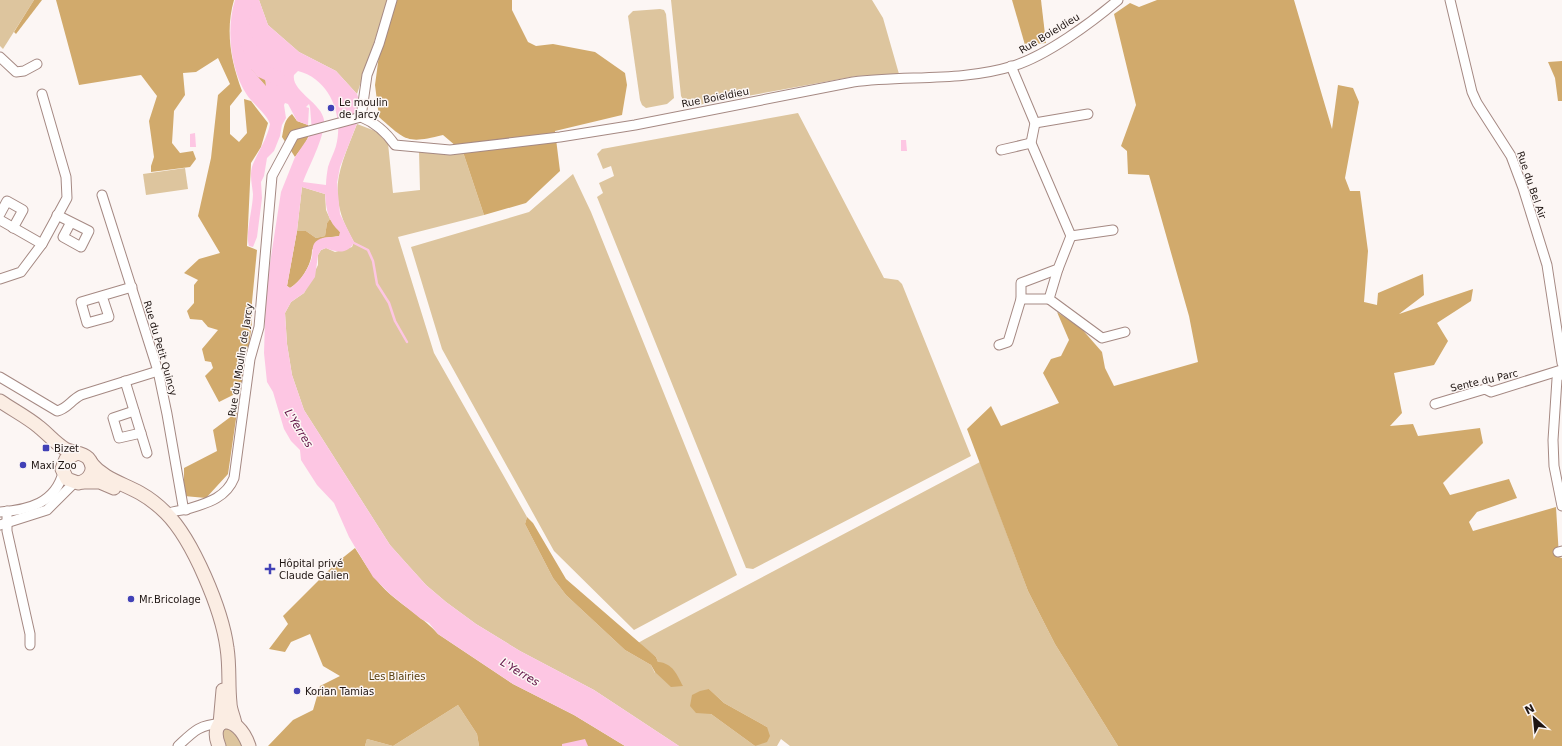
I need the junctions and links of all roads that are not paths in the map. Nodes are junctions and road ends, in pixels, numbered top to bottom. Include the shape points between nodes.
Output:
1 (392, 0) edge
2 (1118, 0) edge
3 (1450, 0) edge
4 (0, 57) edge
5 (37, 64) dead end
6 (1011, 66) junction
7 (42, 94) dead end
8 (1088, 114) dead end
9 (361, 117) junction
10 (1036, 123) junction
11 (1031, 143) junction
12 (1001, 150) dead end
13 (102, 195) dead end
14 (0, 214) edge
15 (57, 215) junction
16 (0, 220) edge
17 (71, 222) dead end
18 (13, 228) junction
19 (1113, 230) dead end
20 (1071, 236) junction
21 (42, 244) junction
22 (1058, 269) junction
23 (0, 279) edge
24 (132, 287) junction
25 (102, 296) dead end
26 (1021, 299) junction
27 (1049, 299) junction
28 (1124, 332) dead end
29 (999, 345) dead end
30 (1562, 368) edge
31 (158, 371) junction
32 (0, 376) edge
33 (125, 381) junction
34 (0, 402) edge
35 (1435, 404) dead end
36 (0, 410) edge
37 (134, 411) junction
38 (141, 432) junction
39 (77, 453) junction
40 (147, 453) dead end
41 (91, 463) junction
42 (63, 467) junction
43 (78, 483) junction
44 (1562, 506) edge
45 (186, 510) junction
46 (4, 512) edge
47 (167, 514) junction
48 (4, 524) edge
49 (176, 524) junction
50 (30, 645) dead end
51 (220, 724) junction
52 (235, 724) junction
53 (178, 746) edge
54 (219, 746) edge
55 (249, 746) edge

1 - 9 street via 367,76
2 - 6 street, Rue Boieldieu via 1036,56
3 - 30 street, Rue du Bel Air via 1472,92 1511,156 1545,258
4 - 5 street via 16,72
6 - 9 street, Rue Boieldieu via 944,76 853,82 598,131 450,150 396,145 386,132
6 - 10 street
7 - 15 street via 66,176 67,198
8 - 10 street
9 - 45 street, Rue du Moulin de Jarcy via 294,135 272,176 259,327 250,359 234,478 219,498
10 - 11 street
11 - 12 street
11 - 20 street
13 - 24 street, Rue du Petit Quincy
14 - 18 street via 7,201 23,210
15 - 17 street
15 - 21 street
16 - 18 street
18 - 21 street
19 - 20 street
20 - 22 street
21 - 23 street via 21,272
22 - 26 street via 1021,283
22 - 27 street
24 - 25 street
24 - 31 street, Rue du Petit Quincy
26 - 27 street
26 - 29 street via 1008,342
27 - 28 street via 1102,338
30 - 35 street, Sente du Parc via 1491,392 1485,389
30 - 44 street via 1557,379 1553,440 1554,466
31 - 33 street
31 - 45 street, Rue du Petit Quincy
32 - 33 street via 57,411 65,410 73,399 81,395
33 - 37 street
34 - 39 main road via 38,426 61,446
36 - 42 main road via 52,447
37 - 38 street
37 - 38 street via 113,418 119,438
38 - 40 street
39 - 41 main road via 85,456
39 - 42 main road via 68,457
41 - 43 main road via 91,473
41 - 47 main road via 104,476 140,493
42 - 43 main road via 67,479
42 - 46 street via 60,484 45,501 36,506
43 - 48 street via 47,510
43 - 51 main road via 100,482 145,503 168,525 182,547 206,599 218,637 223,671
45 - 47 street, Rue du Moulin de Jarcy via 174,510
45 - 49 street
46 - 48 street
47 - 49 main road
48 - 50 street via 30,634
49 - 52 main road via 210,590 220,618 227,647 230,705
51 - 52 main road via 226,721
51 - 53 street via 200,727
51 - 54 main road via 217,735
52 - 55 main road via 242,731

